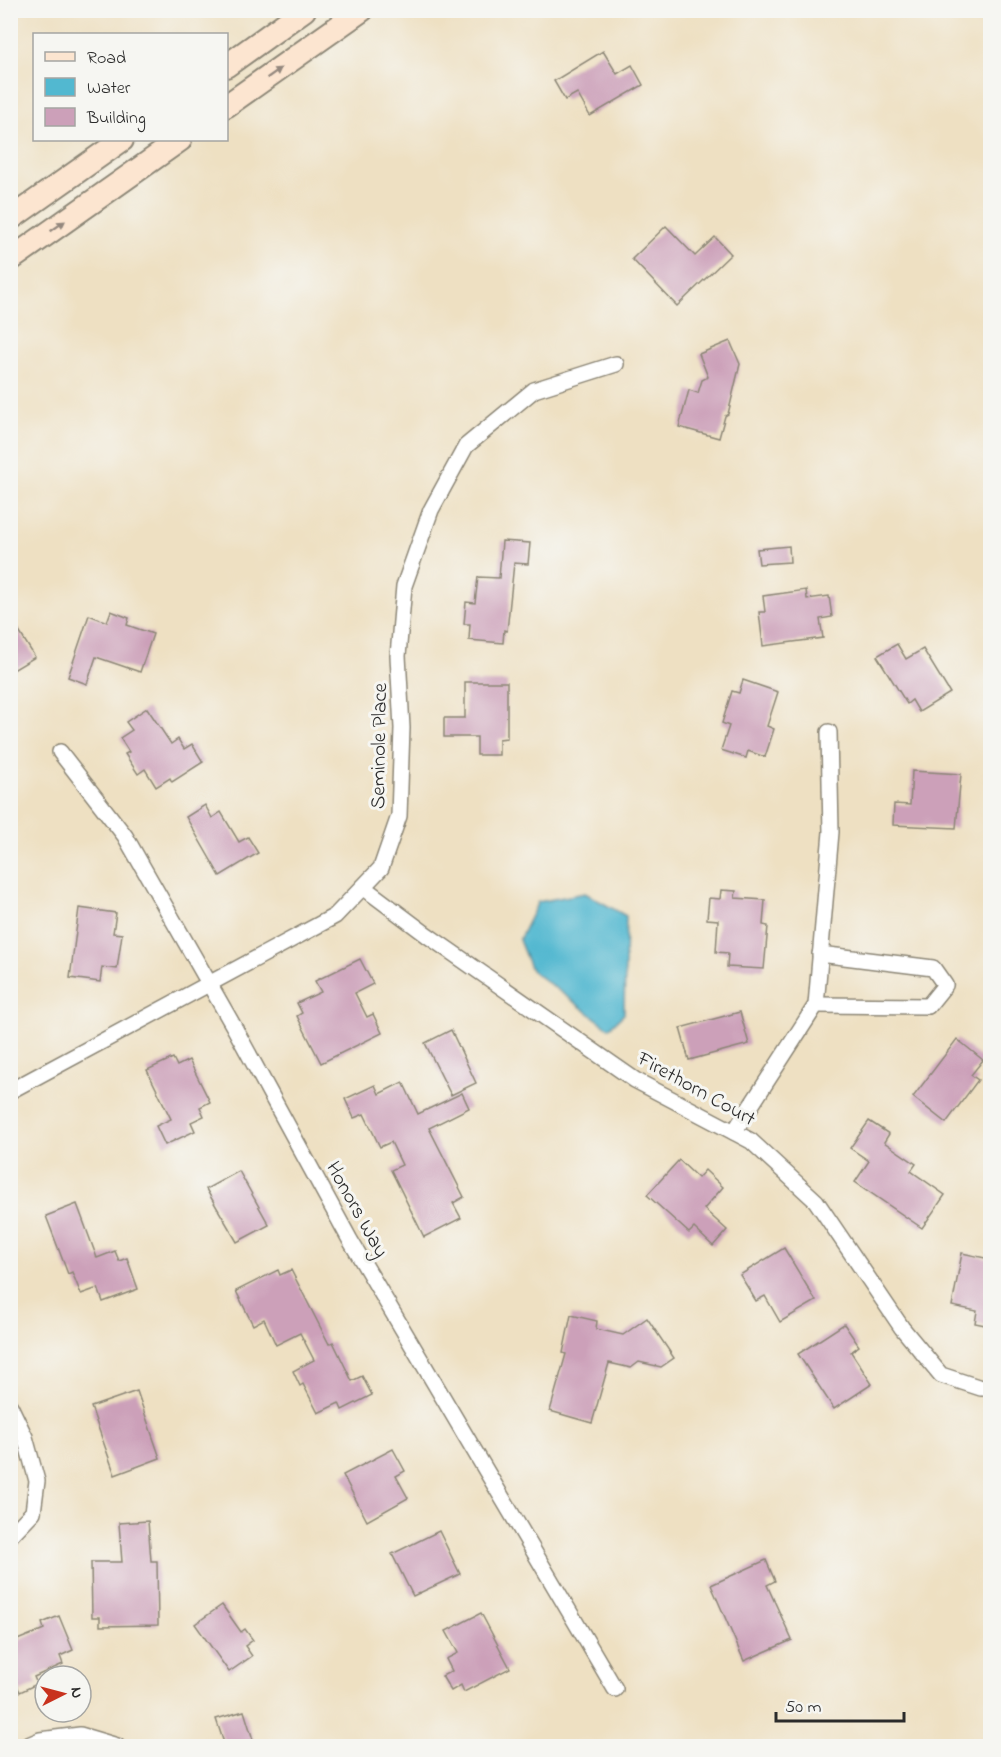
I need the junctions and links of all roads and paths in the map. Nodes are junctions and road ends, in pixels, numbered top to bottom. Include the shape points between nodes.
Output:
1 (304, 10) edge
2 (362, 10) edge
3 (228, 65) edge
4 (228, 105) edge
5 (121, 141) edge
6 (179, 141) edge
7 (10, 219) edge
8 (10, 260) edge
9 (616, 364) dead end
10 (829, 732) dead end
11 (60, 752) dead end
12 (363, 887) junction
13 (820, 954) junction
14 (210, 985) junction
15 (816, 1005) junction
16 (10, 1091) edge
17 (734, 1132) junction
18 (990, 1387) edge
19 (10, 1406) edge
20 (10, 1536) edge
21 (615, 1689) dead end
22 (26, 1746) edge
23 (117, 1746) edge

1 - 3 main road
4 -> 2 main road
5 - 7 main road
8 -> 6 main road
9 - 12 street, Seminole Place via 534,390 466,446 431,510 404,586 398,656 402,728 399,816 381,868
10 - 13 street via 831,832
11 - 14 street, Honors Way via 125,836
12 - 14 street, Seminole Place via 335,916
12 - 17 street, Firethorn Court via 635,1080
13 - 15 street
13 - 15 street via 933,968 945,985 928,1006
14 - 16 street, Seminole Place
14 - 21 street, Honors Way via 350,1240
15 - 17 street
17 - 18 street, Firethorn Court via 751,1141 816,1201 902,1328 941,1375 981,1388
19 - 20 street via 25,1437 37,1481 33,1512
22 - 23 street via 40,1740 80,1735

